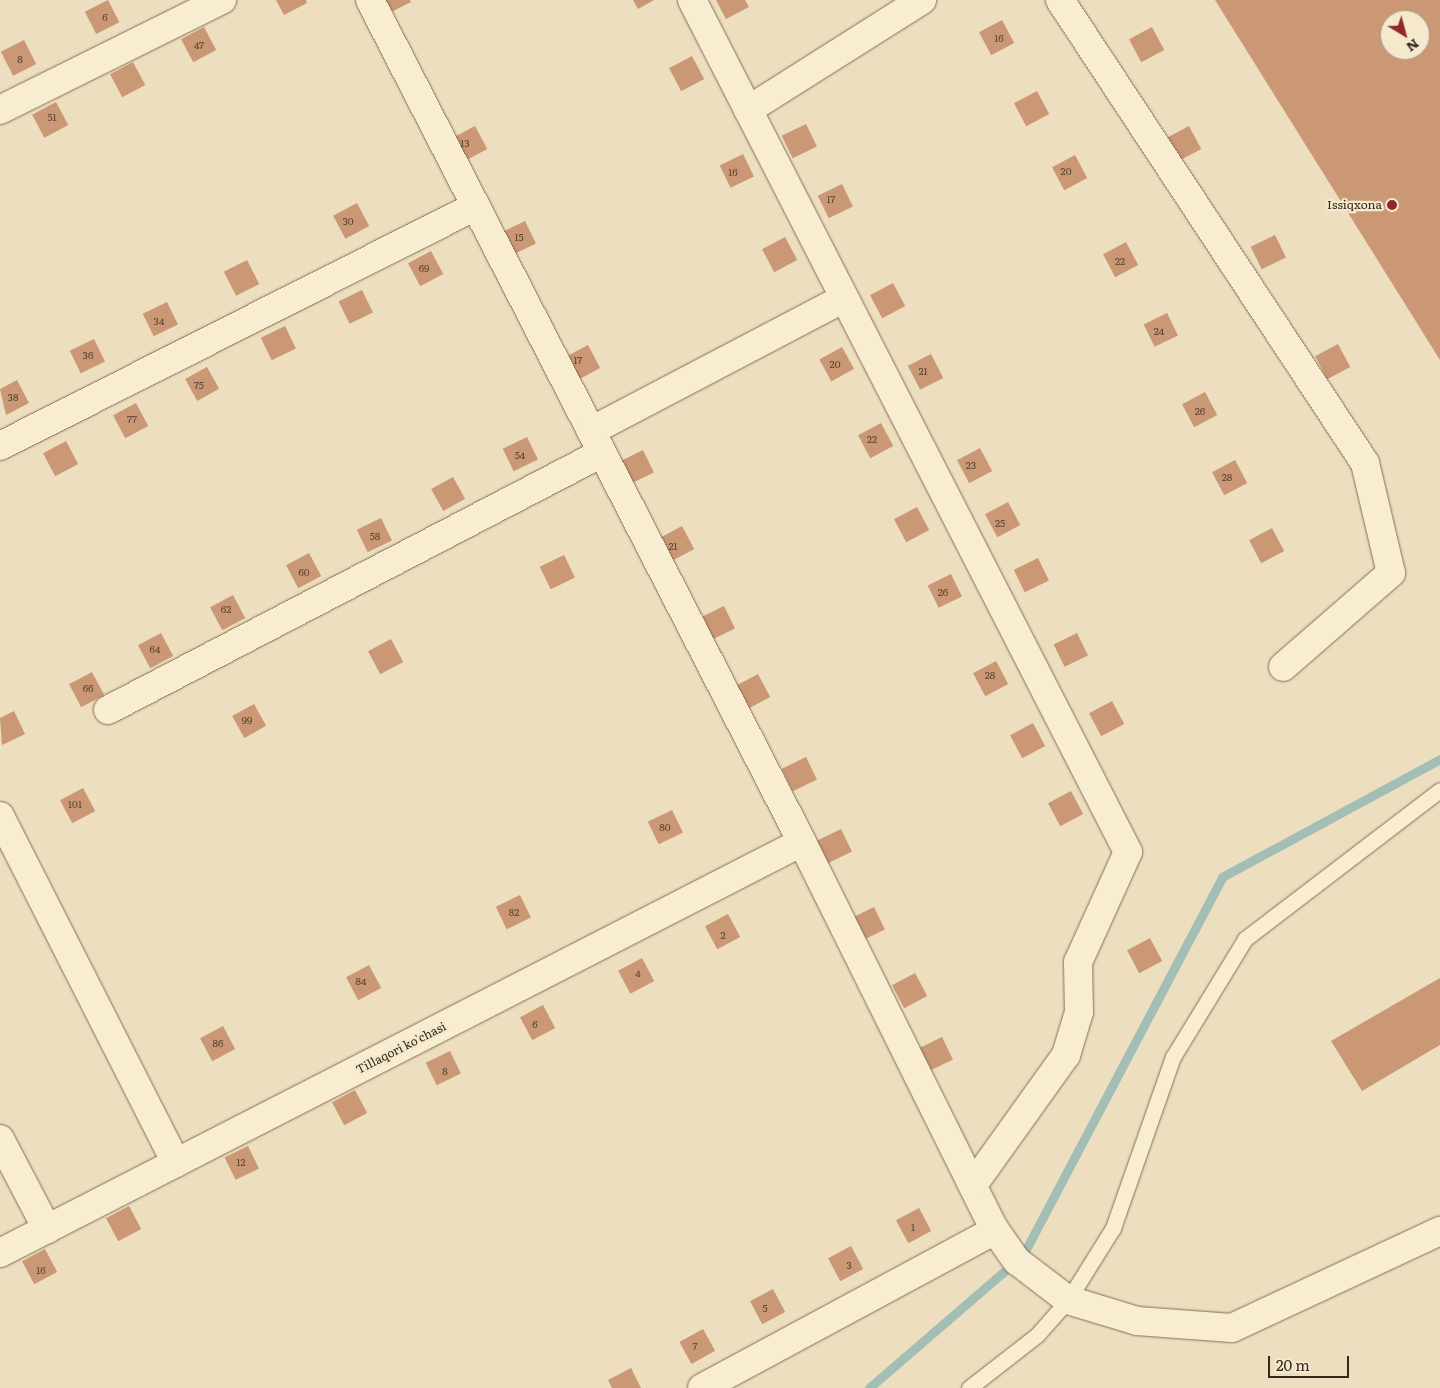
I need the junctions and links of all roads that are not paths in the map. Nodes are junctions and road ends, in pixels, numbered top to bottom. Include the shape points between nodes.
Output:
1 (222, 0) edge
2 (370, 0) edge
3 (692, 0) edge
4 (922, 0) edge
5 (1060, 0) edge
6 (0, 110) edge
7 (748, 110) junction
8 (476, 206) junction
9 (844, 298) junction
10 (597, 442) junction
11 (0, 446) edge
12 (1283, 668) dead end
13 (108, 710) dead end
14 (1440, 790) edge
15 (0, 816) edge
16 (802, 842) junction
17 (0, 1139) edge
18 (176, 1163) junction
19 (973, 1185) junction
20 (47, 1229) junction
21 (995, 1230) junction
22 (1440, 1231) edge
23 (0, 1253) edge
24 (1068, 1300) junction
25 (702, 1388) edge
26 (969, 1388) edge

1 - 6 street
2 - 8 street
3 - 7 street
4 - 7 street
5 - 12 street via 1365,463 1391,573
7 - 9 street
8 - 10 street
8 - 11 street
9 - 10 street
9 - 19 street via 1128,852 1078,962 1079,1012 1066,1055
10 - 13 street
10 - 16 street
14 - 24 lane via 1245,939 1173,1057 1113,1228
15 - 18 street
16 - 18 street, Tillaqori ko'chasi
16 - 19 street
17 - 20 street
18 - 20 street, Tillaqori ko'chasi
19 - 21 street
20 - 23 street, Tillaqori ko'chasi
21 - 24 street via 1017,1261
21 - 25 street
22 - 24 street via 1232,1328 1137,1321
24 - 26 lane via 1037,1335

